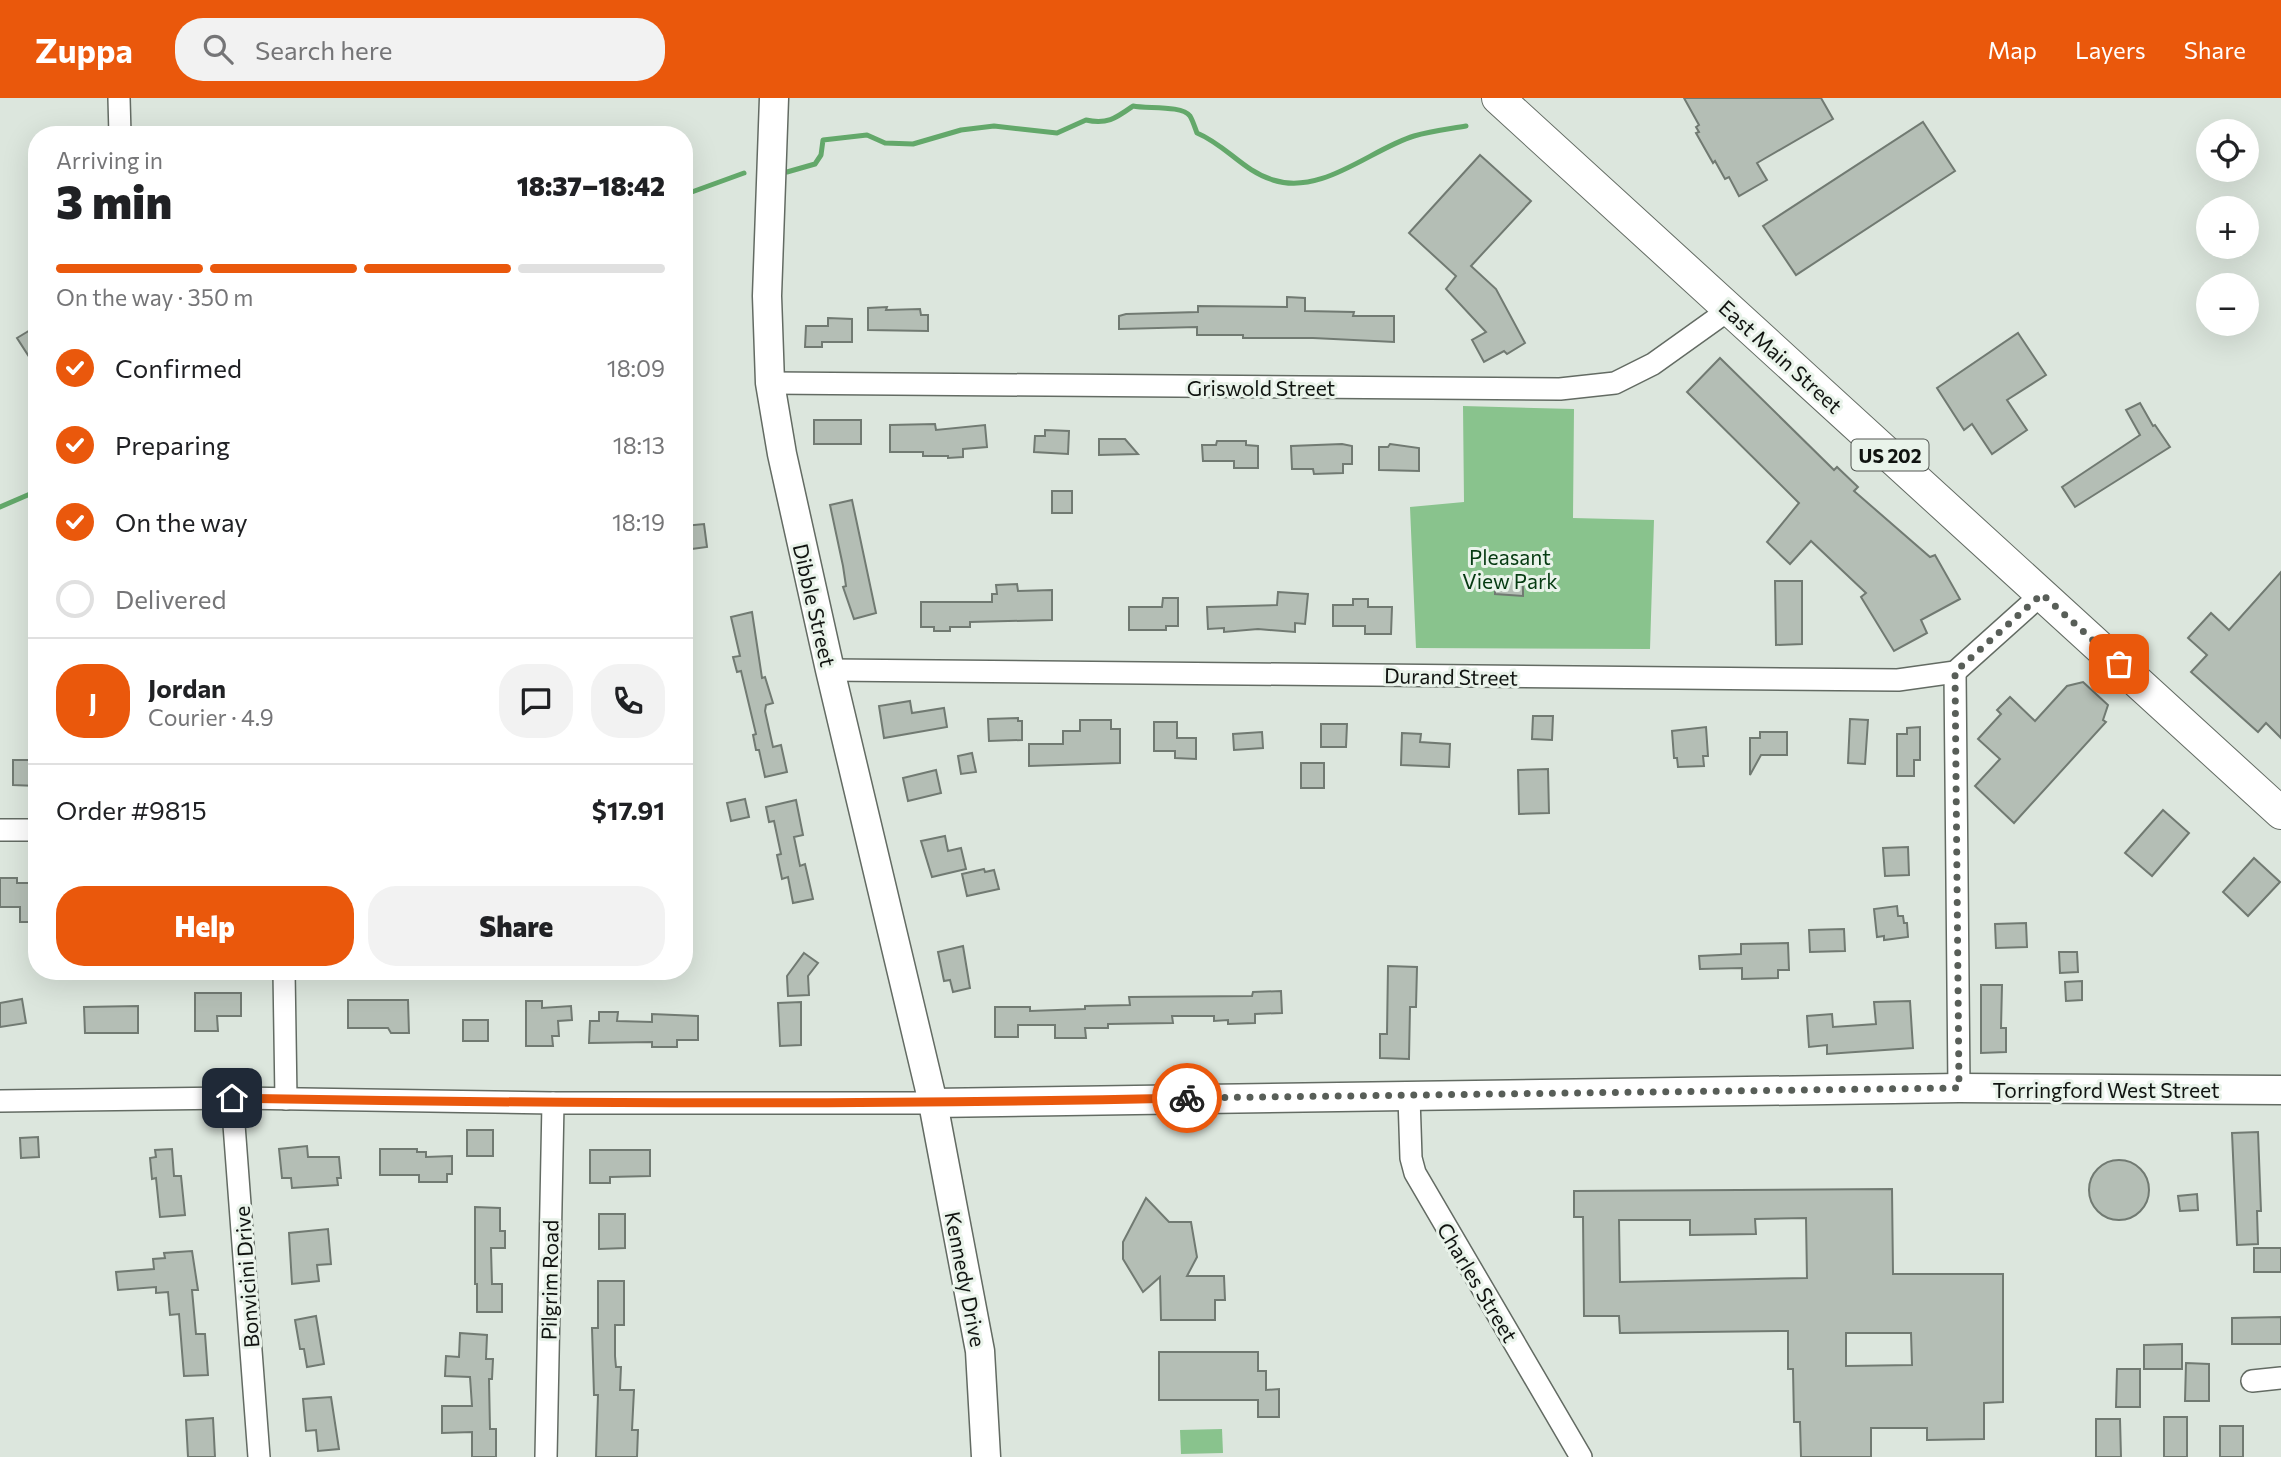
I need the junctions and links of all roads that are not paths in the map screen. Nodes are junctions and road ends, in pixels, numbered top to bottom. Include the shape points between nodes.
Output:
1 (119, 98) edge
2 (774, 98) edge
3 (1498, 98) edge
4 (120, 126) edge
5 (1730, 309) junction
6 (770, 383) junction
7 (2042, 594) junction
8 (830, 670) junction
9 (1955, 672) junction
10 (2281, 813) edge
11 (0, 830) edge
12 (28, 831) edge
13 (284, 980) edge
14 (1959, 1088) junction
15 (2281, 1090) edge
16 (1409, 1097) junction
17 (232, 1098) junction
18 (286, 1099) junction
19 (0, 1101) edge
20 (553, 1103) junction
21 (933, 1103) junction
22 (2281, 1378) edge
23 (2252, 1381) dead end
24 (259, 1457) edge
25 (546, 1457) edge
26 (986, 1457) edge
27 (1581, 1457) edge

1 - 4 street
2 - 6 main road, Dibble Street via 767,296
3 - 5 highway, East Main Street / US 202
5 - 6 street, Griswold Street via 1653,364 1615,383 1560,389
5 - 7 highway, East Main Street / US 202
6 - 8 main road, Dibble Street
7 - 9 street
7 - 10 highway, East Main Street / US 202
8 - 9 street, Durand Street via 1884,680
8 - 21 main road, Dibble Street
9 - 14 street
11 - 12 street
13 - 18 street
14 - 15 main road, Torringford West Street
14 - 16 main road, Torringford West Street
16 - 21 main road, Torringford West Street
16 - 27 street, Charles Street via 1415,1173
17 - 18 street, Torringford West Street
17 - 19 street, Torringford West Street
17 - 24 street, Bonvicini Drive
18 - 20 street, Torringford West Street
20 - 21 street, Torringford West Street
20 - 25 street, Pilgrim Road
21 - 26 main road, Kennedy Drive via 980,1351
22 - 23 street

